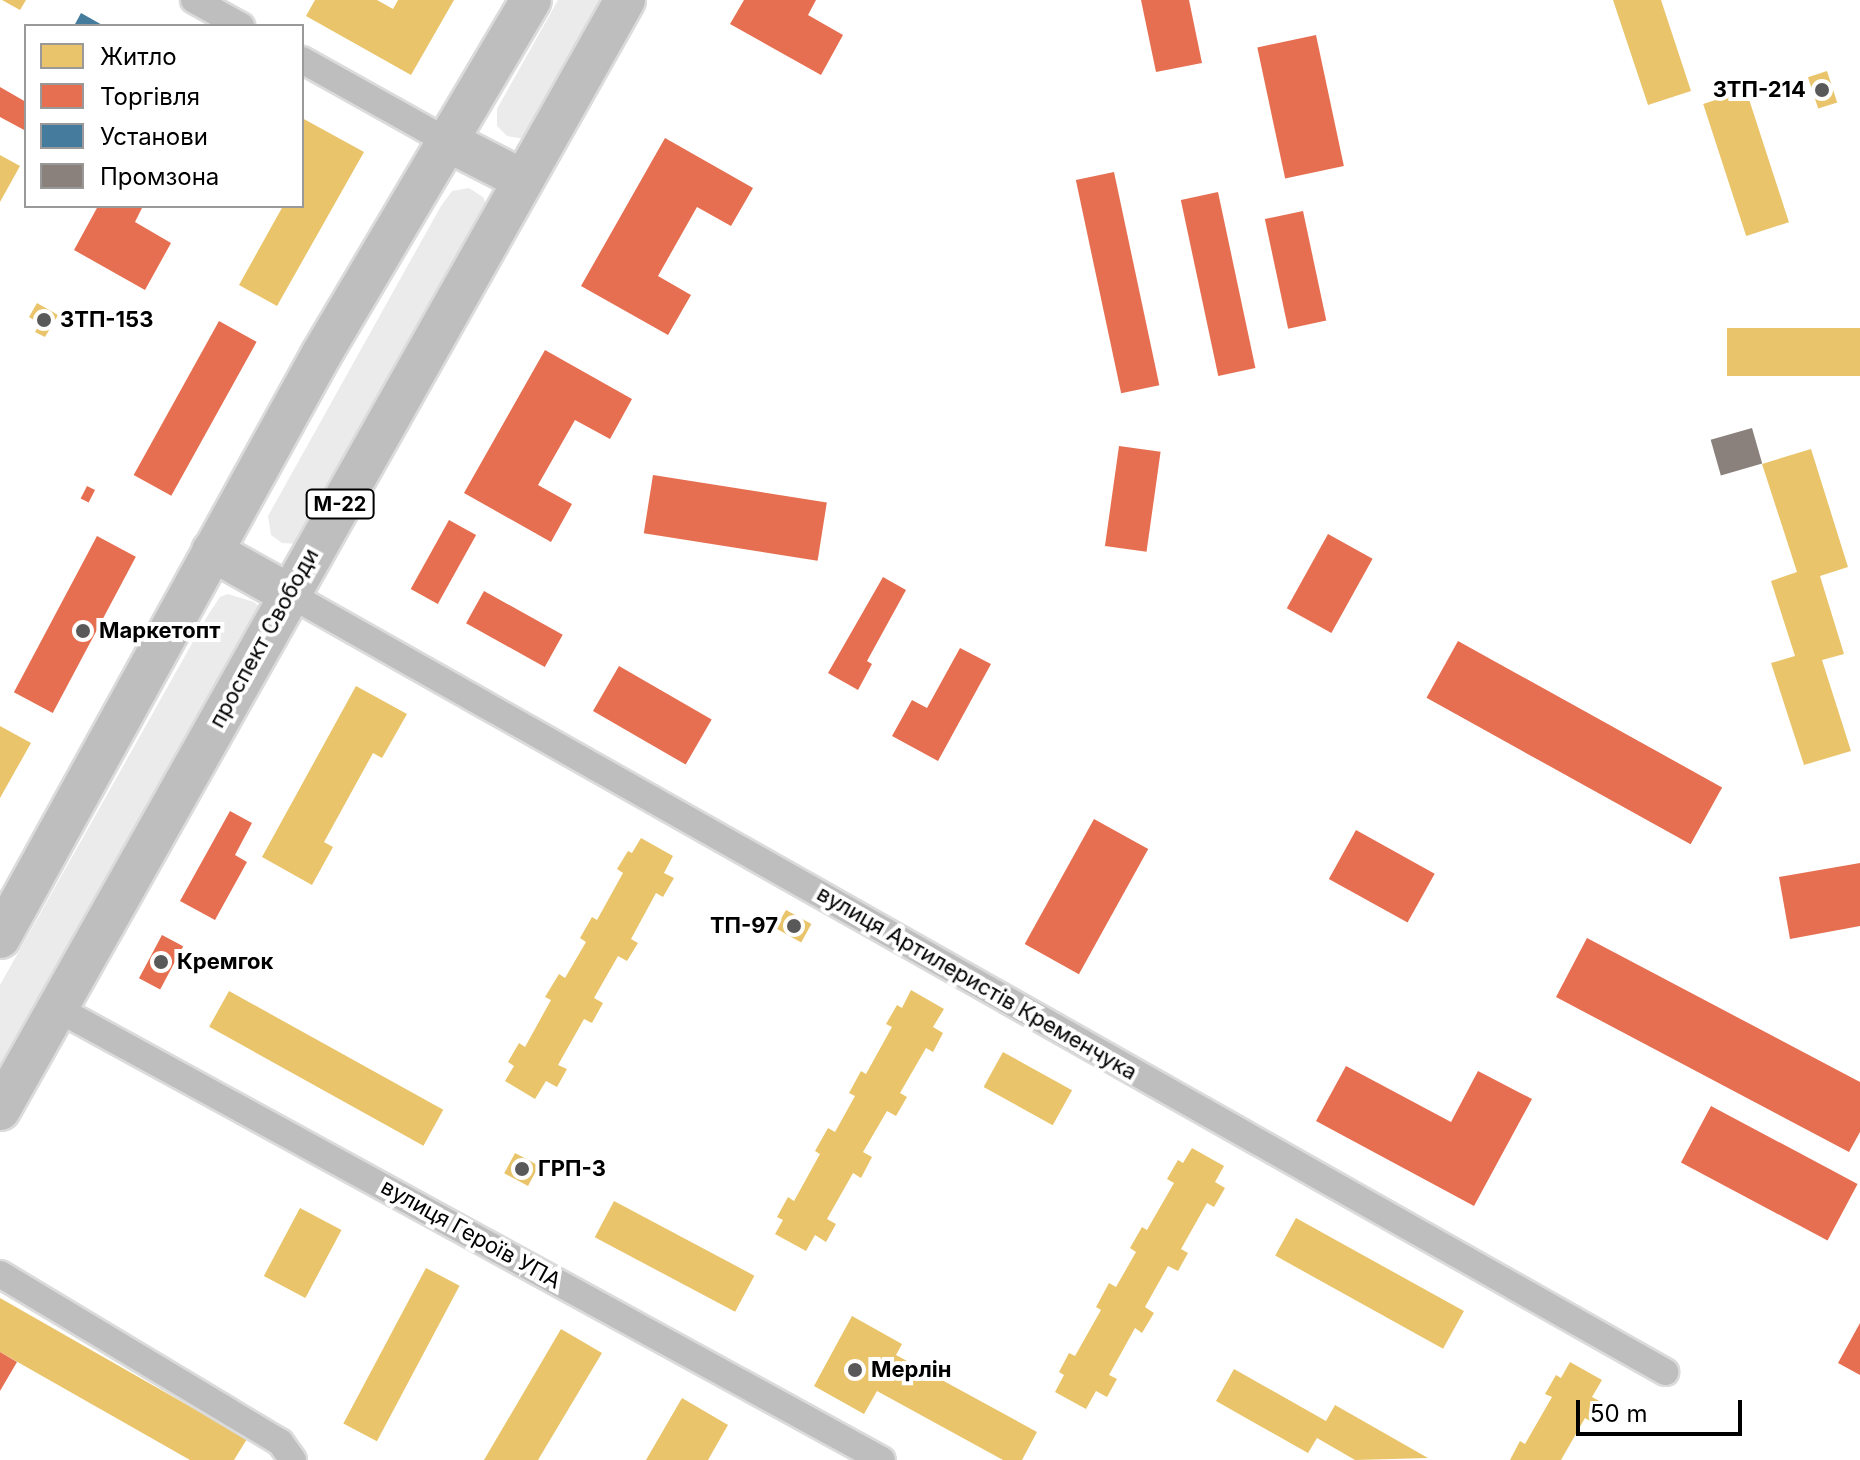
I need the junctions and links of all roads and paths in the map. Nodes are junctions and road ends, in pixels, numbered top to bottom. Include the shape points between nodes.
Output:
1 (194, 0) edge
2 (531, 0) edge
3 (625, 0) edge
4 (237, 24) edge
5 (304, 61) edge
6 (449, 142) junction
7 (523, 180) junction
8 (212, 551) junction
9 (289, 594) junction
10 (0, 938) edge
11 (58, 1009) junction
12 (0, 1110) edge
13 (0, 1274) edge
14 (1665, 1372) dead end
15 (293, 1460) edge
16 (882, 1460) edge

1 - 4 street
2 - 6 highway
3 - 7 highway, проспект Свободи / М-22
5 - 6 street
6 - 7 highway
6 - 8 highway
7 - 9 highway, проспект Свободи / М-22
8 - 9 highway
8 - 10 highway
9 - 11 highway, проспект Свободи / М-22
9 - 14 street, вулиця Артилеристів Кременчука
11 - 12 highway, проспект Свободи / М-22
11 - 16 street, вулиця Героїв УПА
13 - 15 street via 280,1442

